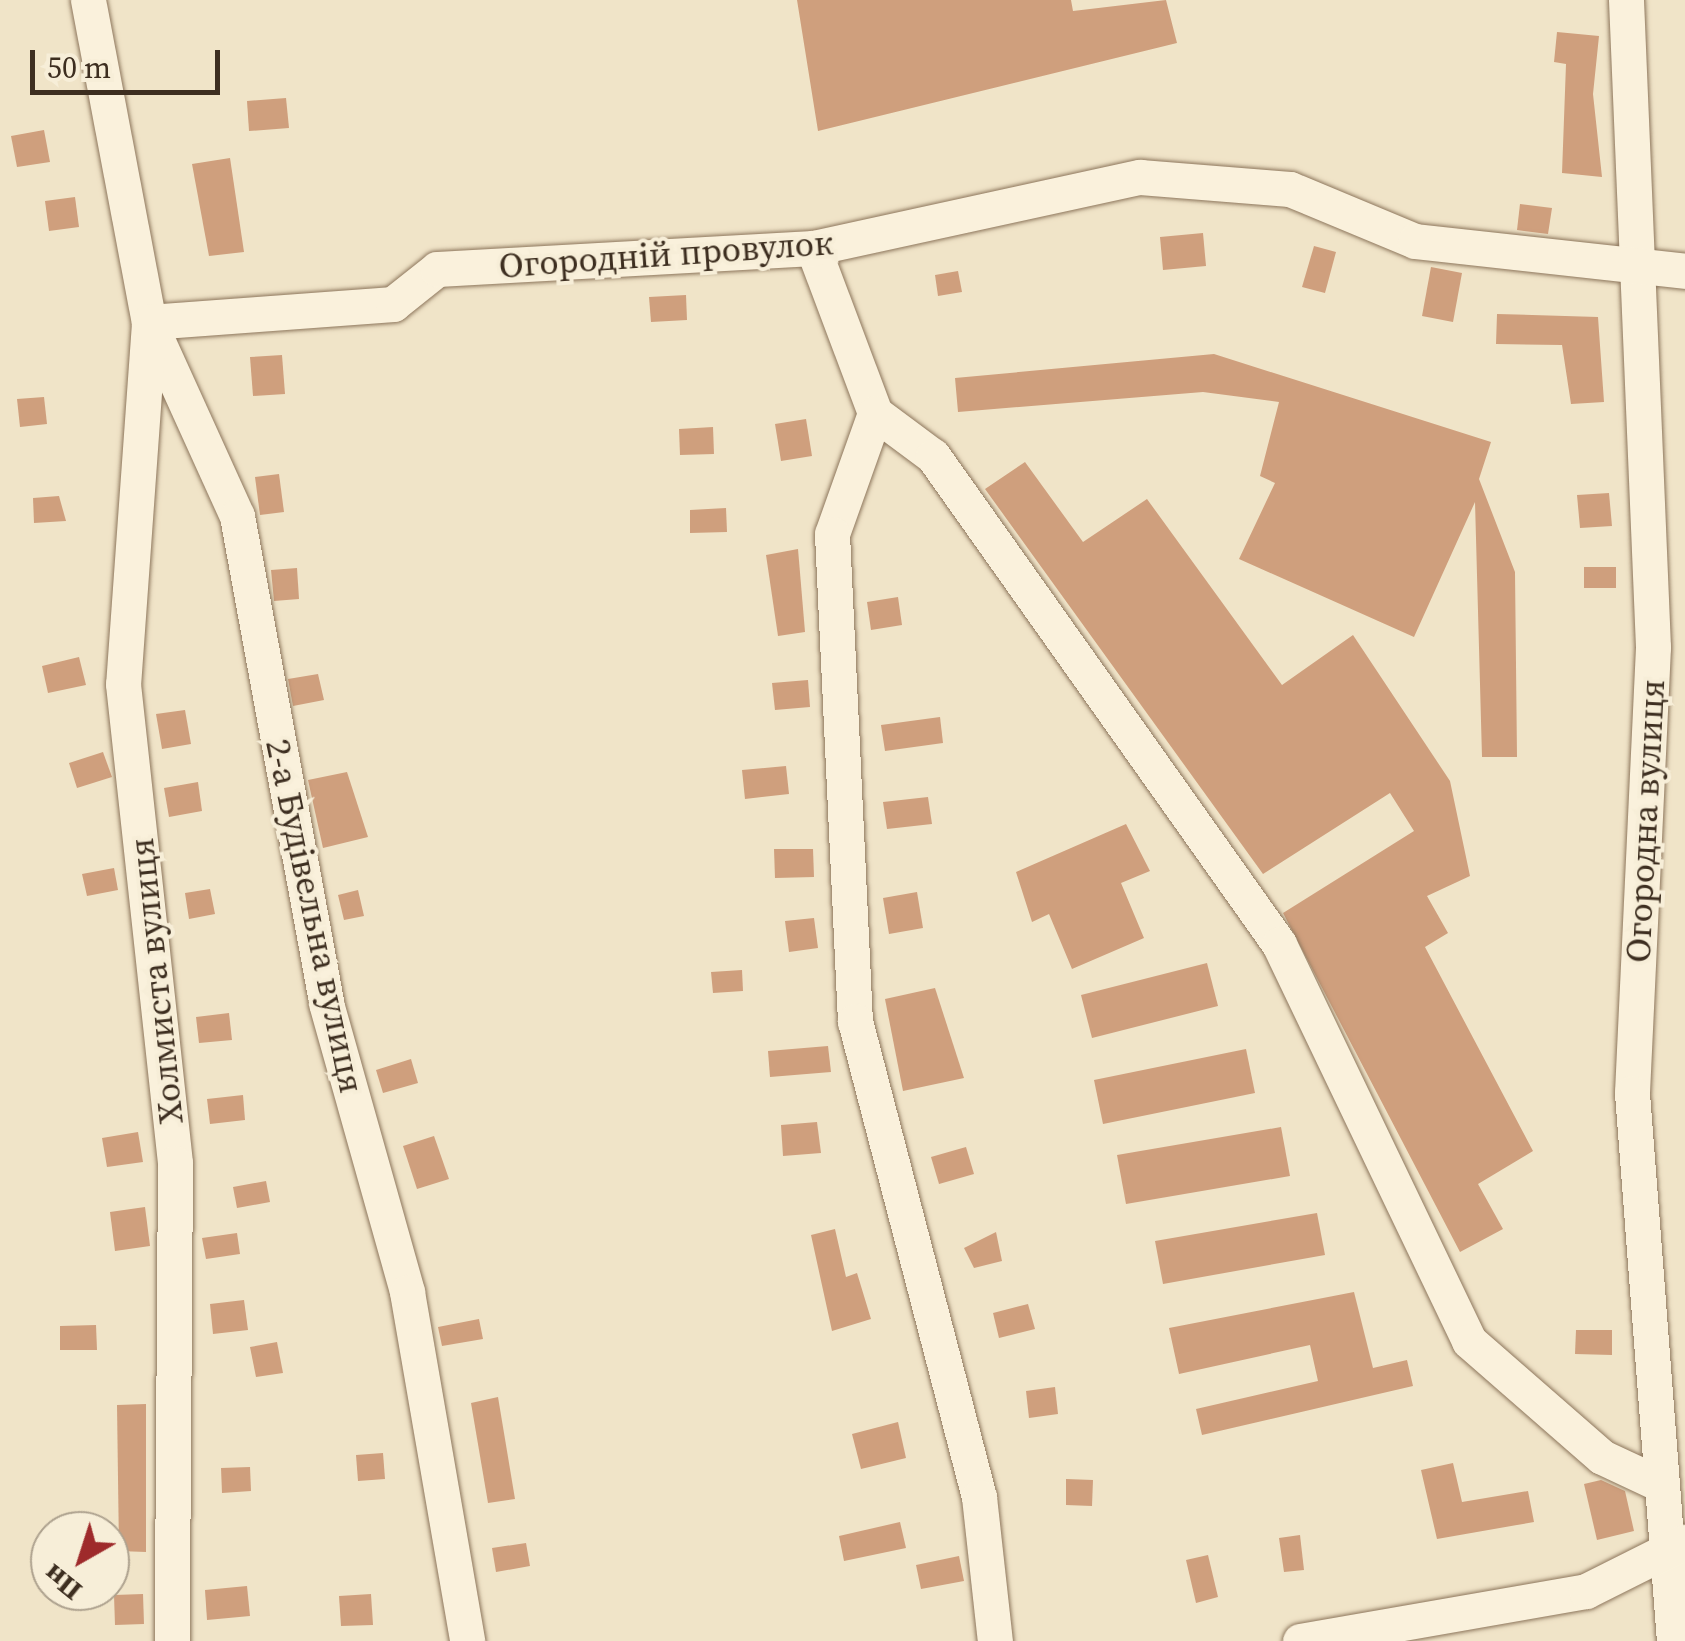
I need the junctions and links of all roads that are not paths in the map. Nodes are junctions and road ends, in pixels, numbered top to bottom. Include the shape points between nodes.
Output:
1 (88, 0) edge
2 (1626, 0) edge
3 (814, 248) junction
4 (1630, 270) junction
5 (1685, 271) edge
6 (149, 322) junction
7 (875, 414) junction
8 (1660, 1484) junction
9 (1675, 1544) edge
10 (172, 1641) edge
11 (467, 1641) edge
12 (995, 1641) edge
13 (1300, 1641) edge
14 (1674, 1641) edge

1 - 6 street
2 - 4 street, Огородна вулиця
3 - 4 street, Огородній провулок via 1140,177 1290,189 1415,241
3 - 6 street, Огородній провулок via 437,269 393,304
3 - 7 street
4 - 5 street, Огородній провулок
4 - 8 street, Огородна вулиця via 1653,647 1632,1093
6 - 10 street, Холмиста вулиця via 124,684 175,1163
6 - 11 street, 2-а Будівельна вулиця via 237,516 326,1003 407,1292
7 - 8 street via 933,456 1279,944 1469,1341 1602,1457
7 - 12 street via 832,534 855,1021 979,1496
8 - 9 street, Огородна вулиця
9 - 13 street via 1586,1591
9 - 14 street, Огородна вулиця

